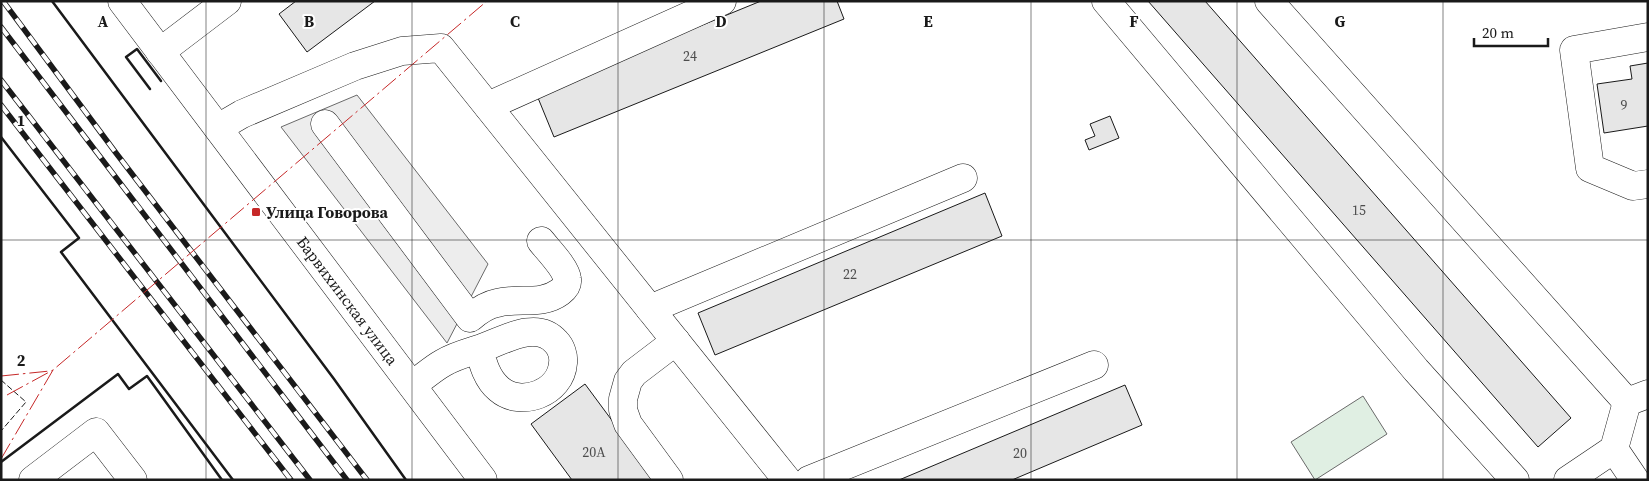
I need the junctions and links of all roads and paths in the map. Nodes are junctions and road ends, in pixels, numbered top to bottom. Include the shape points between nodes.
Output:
1 (122, 1) edge
2 (227, 1) edge
3 (722, 1) edge
4 (1106, 1) edge
5 (1269, 1) edge
6 (1648, 38) edge
7 (160, 52) junction
8 (488, 106) junction
9 (325, 124) dead end
10 (218, 128) junction
11 (964, 178) dead end
12 (1648, 184) edge
13 (541, 241) dead end
14 (650, 309) junction
15 (470, 318) junction
16 (676, 341) junction
17 (470, 352) junction
18 (1094, 365) dead end
19 (412, 386) junction
20 (1638, 398) edge
21 (1614, 449) junction
22 (33, 480) edge
23 (133, 480) edge
24 (483, 480) edge
25 (669, 480) edge
26 (787, 480) edge
27 (809, 480) edge
28 (1515, 480) edge
29 (1568, 480) edge
30 (1635, 480) edge

1 - 7 street, Барвихинская улица
2 - 7 street
3 - 8 street
4 - 28 street via 1416,370
5 - 20 street
6 - 12 street via 1574,50 1590,168 1634,186
7 - 10 street, Барвихинская улица
8 - 10 street via 442,48 402,52 355,66 242,114
8 - 14 street
9 - 15 street
10 - 19 street, Барвихинская улица
11 - 14 street
13 - 15 street via 565,273 568,280 565,288 542,300 496,303
14 - 16 street
15 - 17 street
16 - 25 street via 634,373 622,398 628,424
16 - 26 street
17 - 17 street via 504,393 526,398 539,394 553,397 563,357 559,345 548,335 529,332
17 - 19 street via 445,362
18 - 27 street
19 - 24 street, Барвихинская улица
20 - 21 street
21 - 29 street
21 - 30 street
22 - 23 street via 96,432

